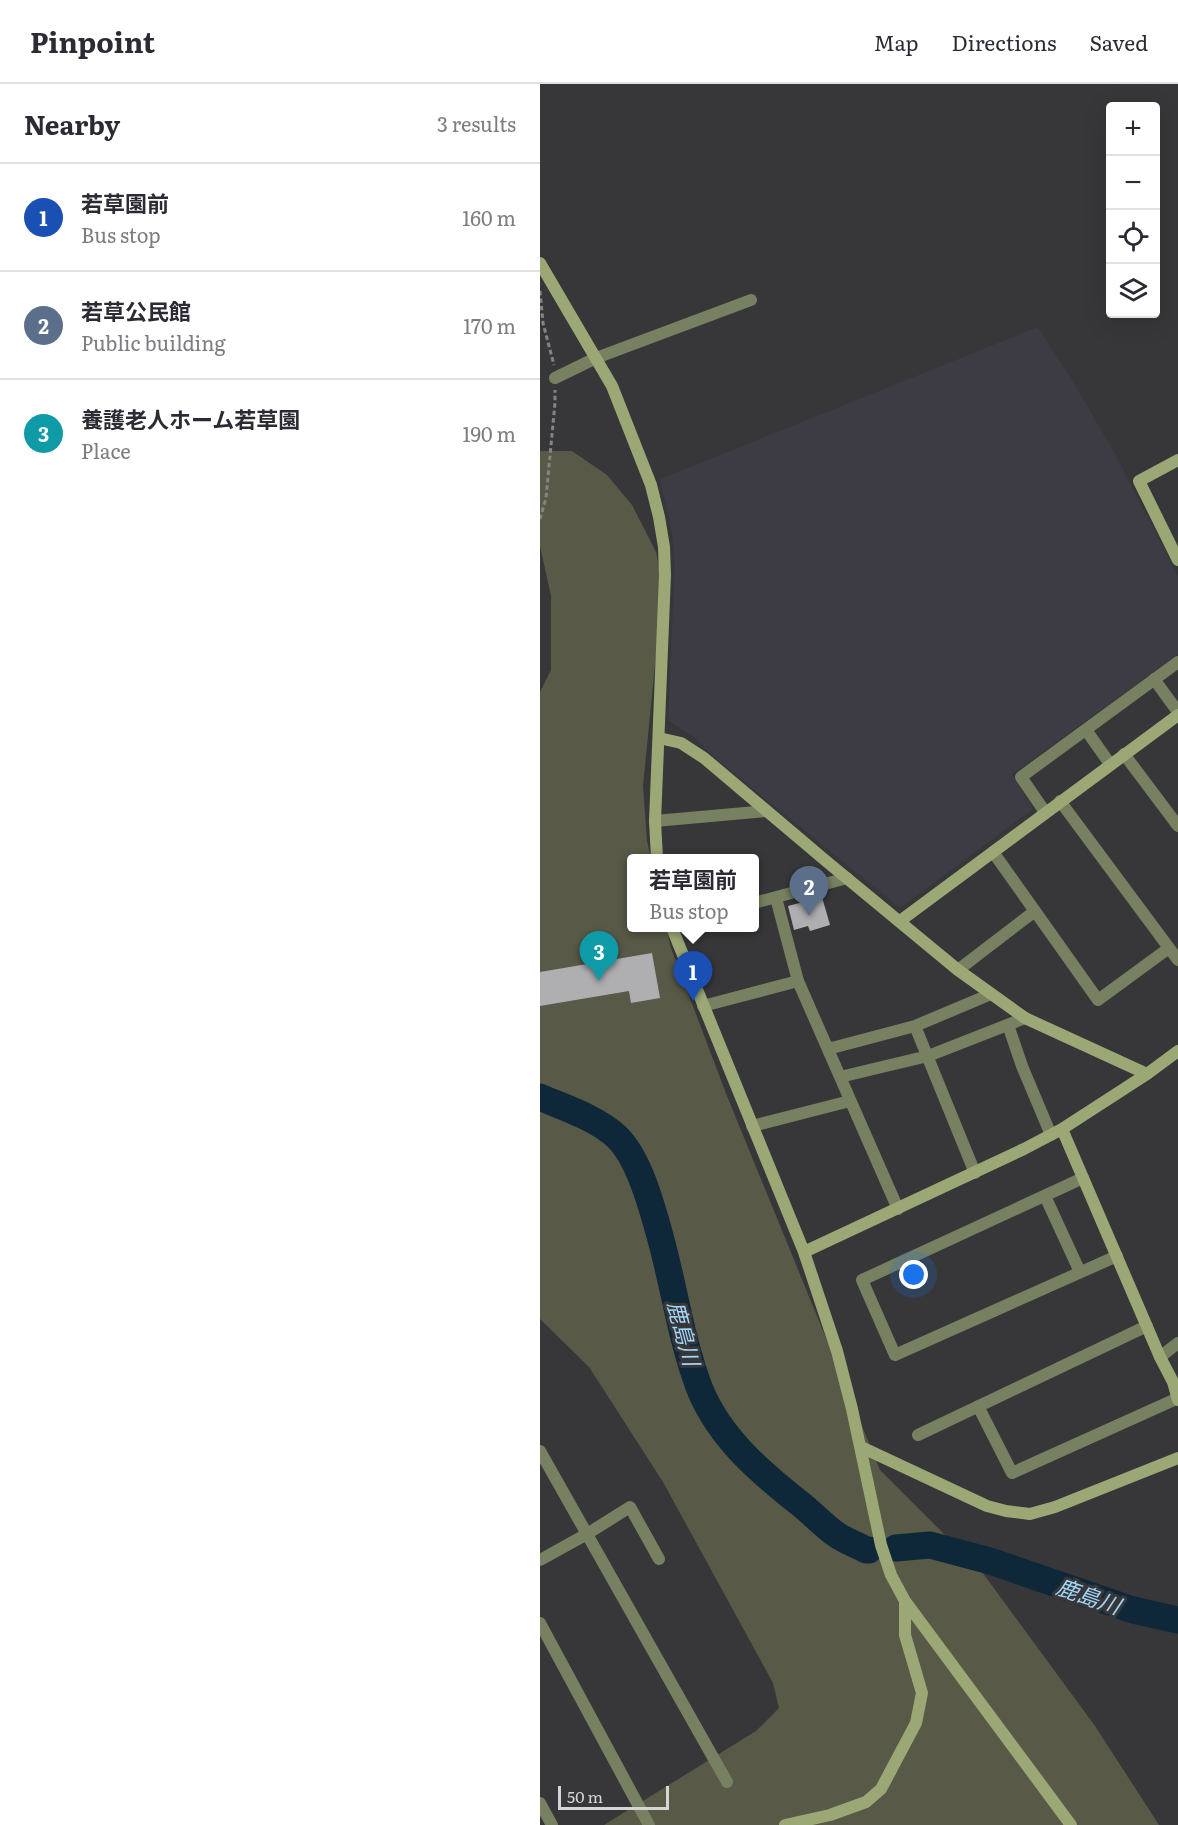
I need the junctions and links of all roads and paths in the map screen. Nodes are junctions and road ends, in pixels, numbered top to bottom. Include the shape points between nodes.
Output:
1 (540, 263) edge
2 (540, 291) edge
3 (752, 300) dead end
4 (596, 358) junction
5 (555, 378) junction
6 (1178, 460) edge
7 (540, 519) edge
8 (1178, 560) edge
9 (1178, 662) edge
10 (1154, 680) junction
11 (1178, 714) edge
12 (1086, 730) junction
13 (658, 738) junction
14 (1124, 754) junction
15 (1110, 764) junction
16 (1060, 801) junction
17 (766, 811) junction
18 (1045, 812) junction
19 (1176, 819) edge
20 (655, 821) junction
21 (993, 852) junction
22 (657, 854) edge
23 (847, 878) junction
24 (776, 898) junction
25 (759, 902) edge
26 (1035, 911) junction
27 (900, 921) junction
28 (674, 932) edge
29 (1169, 948) junction
30 (1178, 960) edge
31 (958, 970) junction
32 (798, 981) junction
33 (991, 994) junction
34 (703, 1006) junction
35 (1025, 1018) junction
36 (1008, 1025) junction
37 (915, 1026) junction
38 (828, 1049) junction
39 (1178, 1051) edge
40 (928, 1056) junction
41 (1147, 1074) junction
42 (840, 1077) junction
43 (850, 1101) junction
44 (752, 1126) junction
45 (1057, 1132) junction
46 (975, 1173) junction
47 (1083, 1178) junction
48 (1045, 1196) junction
49 (898, 1209) junction
50 (804, 1252) junction
51 (1117, 1256) junction
52 (1080, 1272) junction
53 (1147, 1326) junction
54 (1178, 1343) edge
55 (1160, 1357) junction
56 (1177, 1400) edge
57 (978, 1406) junction
58 (918, 1435) dead end
59 (861, 1448) junction
60 (540, 1451) edge
61 (1178, 1458) edge
62 (587, 1534) junction
63 (659, 1559) dead end
64 (540, 1560) edge
65 (905, 1601) junction
66 (540, 1623) edge
67 (727, 1782) dead end
68 (540, 1803) edge
69 (552, 1825) edge
70 (649, 1825) edge
71 (785, 1825) edge
72 (1071, 1825) edge

1 - 4 street
2 - 5 path
3 - 4 street
4 - 5 street
4 - 13 street via 612,386 651,485 664,547
5 - 7 path via 546,498
6 - 8 street via 1139,482
9 - 10 street
10 - 11 street
10 - 12 street
11 - 14 street
12 - 15 street
12 - 18 street via 1021,777
13 - 17 street via 681,743 704,758
13 - 20 street
14 - 15 street
14 - 19 street
15 - 16 street
16 - 18 street
16 - 29 street
17 - 20 street
17 - 23 street
18 - 21 street
20 - 22 street
21 - 26 street
21 - 27 street
23 - 24 street
23 - 27 street
24 - 25 street
24 - 32 street
26 - 29 street via 1098,1000
26 - 31 street
27 - 31 street
28 - 34 street
29 - 30 street
31 - 33 street
32 - 34 street
32 - 38 street
33 - 35 street
33 - 37 street
34 - 44 street
35 - 36 street
35 - 41 street
36 - 40 street
36 - 45 street via 1022,1066
37 - 38 street
37 - 40 street
38 - 42 street
39 - 41 street
40 - 42 street
40 - 46 street
41 - 45 street
42 - 43 street
43 - 44 street
43 - 49 street
44 - 50 street
45 - 46 street
45 - 47 street
46 - 49 street
47 - 48 street
47 - 51 street
48 - 52 street
48 - 52 street via 862,1280 896,1355
49 - 50 street
50 - 59 street via 837,1351
51 - 52 street
51 - 53 street
53 - 55 street
53 - 57 street
54 - 55 street
55 - 56 street
56 - 57 street via 1012,1473
57 - 58 street
59 - 61 street via 987,1506 1030,1514
59 - 65 street via 881,1545
60 - 62 street
62 - 63 street via 630,1507
62 - 64 street
62 - 67 street
65 - 71 street via 904,1635 922,1693 916,1723 881,1789 866,1802
65 - 72 street
66 - 70 street
68 - 69 street

